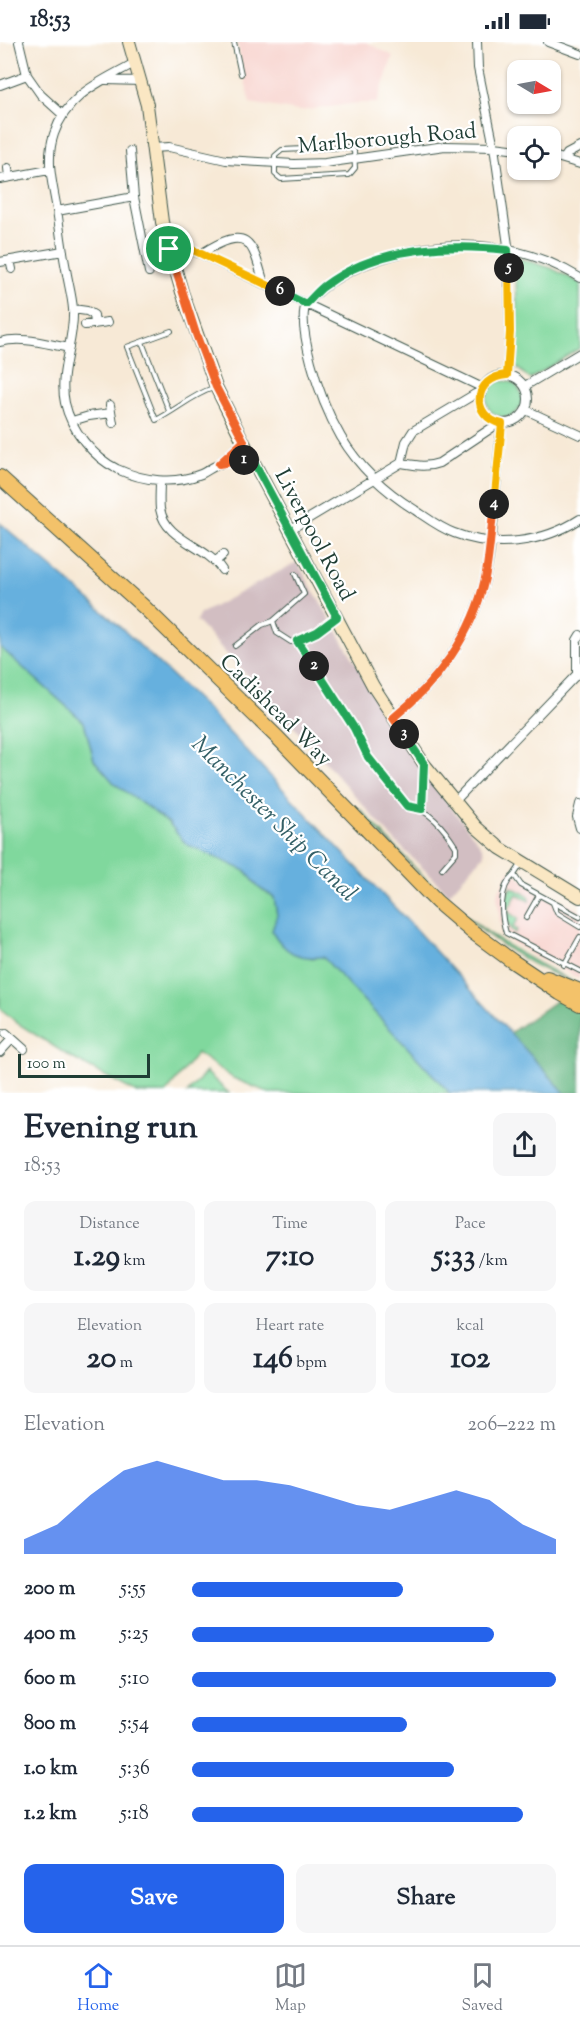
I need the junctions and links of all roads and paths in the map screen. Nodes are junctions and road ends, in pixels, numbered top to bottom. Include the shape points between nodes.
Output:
1 (19, 42) edge
2 (129, 42) edge
3 (234, 42) edge
4 (477, 42) edge
5 (548, 42) edge
6 (580, 54) edge
7 (136, 62) junction
8 (27, 75) junction
9 (241, 75) dead end
10 (106, 80) junction
11 (141, 81) junction
12 (0, 85) edge
13 (63, 114) junction
14 (494, 147) junction
15 (580, 147) edge
16 (152, 148) junction
17 (507, 149) edge
18 (130, 151) dead end
19 (561, 158) edge
20 (355, 159) junction
21 (564, 159) junction
22 (275, 163) junction
23 (580, 164) edge
24 (8, 168) dead end
25 (50, 170) junction
26 (5, 178) edge
27 (134, 197) junction
28 (57, 211) junction
29 (169, 249) junction
30 (508, 250) junction
31 (63, 251) junction
32 (201, 254) junction
33 (0, 262) edge
34 (149, 272) dead end
35 (580, 278) edge
36 (264, 284) junction
37 (306, 304) junction
38 (73, 309) junction
39 (108, 322) dead end
40 (96, 324) junction
41 (85, 325) dead end
42 (171, 331) dead end
43 (0, 342) edge
44 (142, 342) junction
45 (69, 348) junction
46 (580, 352) edge
47 (507, 375) junction
48 (525, 386) junction
49 (216, 387) junction
50 (482, 390) junction
51 (526, 410) junction
52 (169, 411) junction
53 (72, 421) junction
54 (113, 423) dead end
55 (499, 423) junction
56 (580, 435) edge
57 (244, 441) junction
58 (252, 459) junction
59 (401, 463) junction
60 (219, 464) junction
61 (0, 477) edge
62 (375, 478) junction
63 (160, 481) junction
64 (580, 519) edge
65 (291, 529) junction
66 (490, 541) junction
67 (222, 570) dead end
68 (295, 574) dead end
69 (337, 617) junction
70 (273, 621) junction
71 (580, 635) edge
72 (297, 641) junction
73 (235, 646) dead end
74 (579, 672) edge
75 (393, 718) junction
76 (424, 764) junction
77 (454, 802) junction
78 (580, 804) edge
79 (422, 809) junction
80 (580, 828) edge
81 (522, 862) junction
82 (442, 869) dead end
83 (514, 875) junction
84 (539, 895) junction
85 (580, 897) edge
86 (552, 903) junction
87 (580, 917) edge
88 (526, 918) dead end
89 (580, 927) edge
90 (580, 937) edge
91 (564, 964) junction
92 (526, 969) junction
93 (580, 971) edge
94 (580, 992) edge
95 (580, 1004) edge
96 (6, 1035) edge
97 (24, 1049) dead end
98 (0, 1052) edge

1 - 8 street
2 - 7 main road, Liverpool Road
3 - 9 lane
4 - 14 street via 478,68
5 - 6 street
7 - 10 street
7 - 11 main road, Liverpool Road
8 - 12 street
8 - 13 street via 41,95
10 - 11 street
10 - 13 street via 88,89
11 - 16 main road, Liverpool Road
13 - 25 street via 51,141
14 - 17 street, Marlborough Road
14 - 20 street, Marlborough Road via 445,146
14 - 30 street
15 - 21 street
16 - 22 street, Marlborough Road via 169,147 226,160
16 - 29 main road, Liverpool Road
18 - 27 street
19 - 21 street
20 - 22 street, Marlborough Road
20 - 22 lane via 350,148 335,147 282,150
20 - 22 lane via 355,168 349,175 284,179 275,174
21 - 23 street
24 - 26 street
25 - 26 street
25 - 28 street
27 - 28 street
27 - 34 street
28 - 31 street
29 - 32 street
29 - 49 main road, Liverpool Road
30 - 35 street via 554,264
30 - 37 street via 446,246 400,253 348,272 322,287
30 - 47 street
31 - 33 street via 11,265
31 - 38 street
32 - 36 street
32 - 36 street via 223,242 246,241 255,250
36 - 37 street
37 - 50 street
37 - 62 street via 306,342 318,390 342,439
38 - 40 street via 94,315
38 - 45 street
39 - 40 street
40 - 41 street
42 - 44 lane
43 - 45 street via 25,340
44 - 52 lane
44 - 52 lane via 127,347 156,420
45 - 53 street via 63,383
46 - 48 street
47 - 48 street
47 - 50 street via 489,380
48 - 51 street via 529,402
49 - 52 lane via 197,393
49 - 57 main road, Liverpool Road
50 - 55 street via 483,411
50 - 59 street via 413,430
51 - 55 street via 512,423
51 - 56 street
53 - 54 street via 110,409
53 - 63 street via 82,439 101,458 116,468
55 - 59 street via 439,463
55 - 66 street
57 - 58 main road, Liverpool Road
57 - 60 street
58 - 60 street
58 - 65 main road, Liverpool Road
59 - 62 street
60 - 63 street via 200,474
61 - 92 highway, Cadishead Way via 278,738 437,902
62 - 65 street
62 - 66 street via 397,498 443,528
63 - 67 street via 160,509 170,530 220,558
64 - 66 street via 548,535 520,541
65 - 69 main road, Liverpool Road
66 - 75 street via 481,592 454,653 427,687
68 - 70 lane via 304,594
69 - 72 lane
69 - 75 main road, Liverpool Road
70 - 72 lane via 277,633 291,642
70 - 73 lane
71 - 74 street via 576,640
72 - 79 lane via 354,728 368,757 407,806
74 - 77 street
75 - 76 main road, Liverpool Road
76 - 77 main road, Liverpool Road
76 - 79 lane
77 - 81 main road, Liverpool Road via 500,848
78 - 80 street
79 - 82 lane via 456,847 456,853
81 - 83 lane
81 - 85 main road, Liverpool Road
83 - 84 lane via 521,885
83 - 91 lane via 502,896 506,933
84 - 86 lane
84 - 88 lane
86 - 87 lane
86 - 89 lane via 557,913
90 - 91 lane
91 - 93 lane
92 - 94 highway, Cadishead Way
92 - 95 highway, Cadishead Way
96 - 97 street
96 - 98 street

